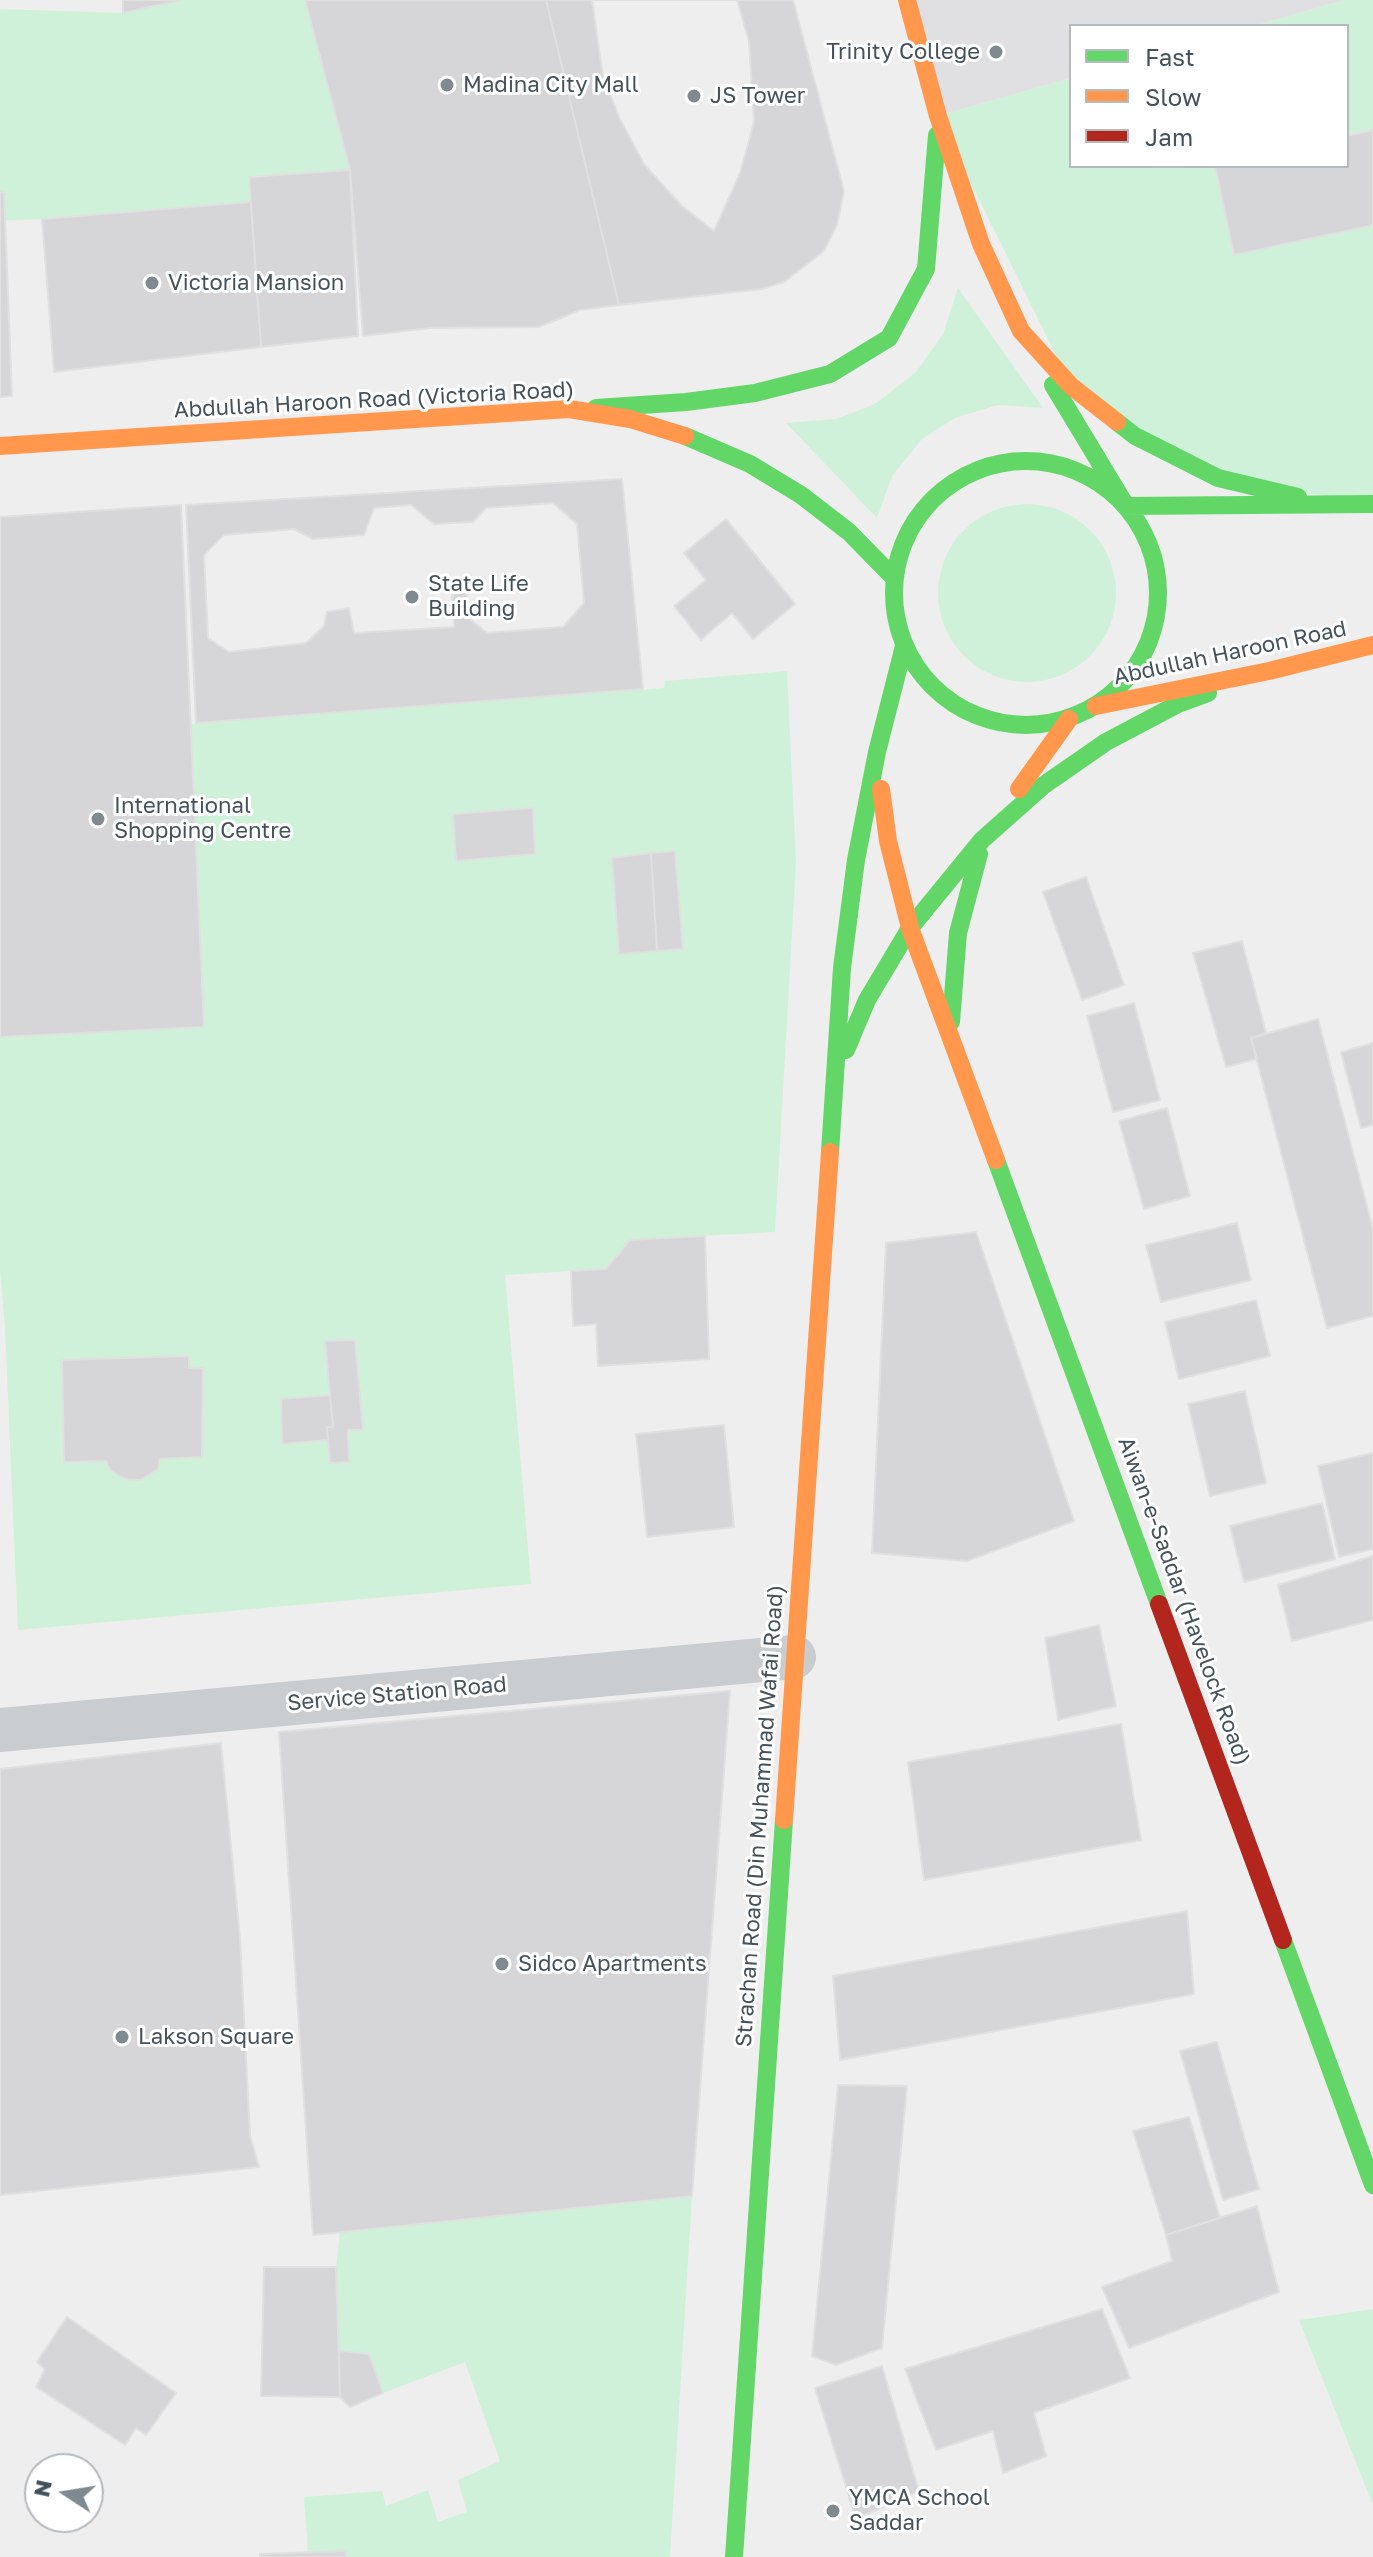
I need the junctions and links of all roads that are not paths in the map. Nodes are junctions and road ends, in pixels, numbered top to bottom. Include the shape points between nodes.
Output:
1 (907, 0) edge
2 (938, 116) junction
3 (1021, 331) junction
4 (569, 409) junction
5 (0, 446) edge
6 (1373, 504) edge
7 (1126, 506) junction
8 (1338, 506) junction
9 (894, 578) junction
10 (1373, 645) edge
11 (904, 646) junction
12 (1269, 671) junction
13 (1096, 706) junction
14 (1069, 719) junction
15 (877, 752) junction
16 (982, 840) junction
17 (910, 928) junction
18 (950, 1034) junction
19 (834, 1078) junction
20 (794, 1657) junction
21 (0, 1730) edge
22 (1373, 2185) edge
23 (734, 2557) edge

1 - 2 main road
2 - 3 main road via 981,244
2 - 4 main road via 926,269 889,338 830,374 755,393
3 - 7 main road
3 - 8 main road via 1071,386 1135,436 1218,478
4 - 5 main road, Abdullah Haroon Road (Victoria Road)
4 - 9 main road, Abdullah Haroon Road (Victoria Road) via 630,419 693,438 750,464 849,532
6 - 8 main road
7 - 8 main road
7 - 9 main road via 1108,484 1081,473 1054,464 1000,463 949,485 928,504 912,526
7 - 13 main road via 1153,556 1157,613 1137,666
9 - 11 main road via 895,613
10 - 12 main road, Abdullah Haroon Road
11 - 14 main road via 936,692 984,720 1039,726
11 - 15 main road, Strachan Road (Din Muhammad Wafai Road)
12 - 13 main road, Abdullah Haroon Road
12 - 16 main road via 1178,704 1106,742 1044,785
13 - 14 main road
14 - 16 main road
15 - 17 main road, Aiwan-e-Saddar (Havelock Road) via 888,841
15 - 19 main road, Strachan Road (Din Muhammad Wafai Road) via 856,860
16 - 17 main road
16 - 18 main road via 958,933
17 - 18 main road, Aiwan-e-Saddar (Havelock Road)
17 - 19 main road via 867,1000
18 - 22 main road, Aiwan-e-Saddar (Havelock Road)
19 - 20 main road, Strachan Road (Din Muhammad Wafai Road)
20 - 21 street, Service Station Road
20 - 23 main road, Strachan Road (Din Muhammad Wafai Road)

